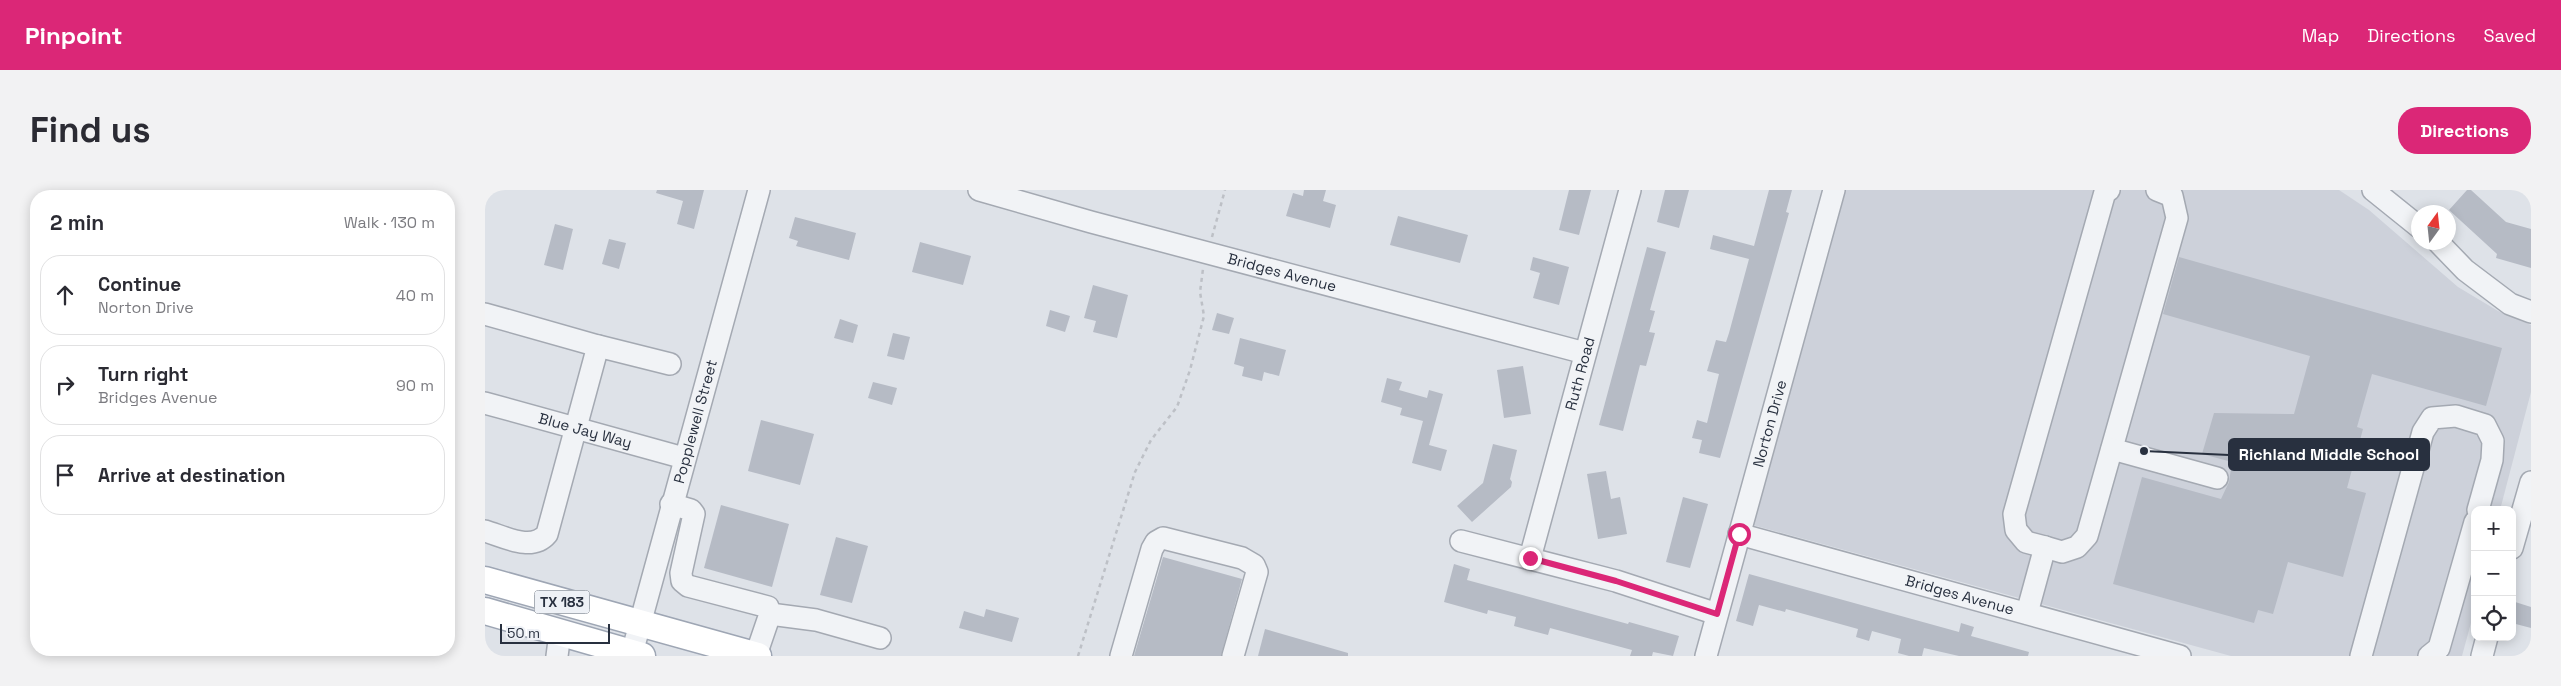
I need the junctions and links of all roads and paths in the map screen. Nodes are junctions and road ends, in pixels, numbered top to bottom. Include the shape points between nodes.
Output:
1 (759, 190) edge
2 (979, 190) edge
3 (1225, 190) edge
4 (1630, 190) edge
5 (1833, 190) edge
6 (2109, 190) edge
7 (2157, 190) edge
8 (2373, 190) edge
9 (2411, 221) edge
10 (2446, 250) edge
11 (1207, 253) junction
12 (2531, 312) edge
13 (485, 314) edge
14 (598, 346) junction
15 (1585, 353) junction
16 (670, 364) dead end
17 (485, 404) edge
18 (576, 428) junction
19 (2112, 449) junction
20 (684, 458) junction
21 (2217, 478) dead end
22 (2531, 482) edge
23 (671, 504) junction
24 (2479, 506) edge
25 (485, 531) edge
26 (1739, 534) junction
27 (2516, 534) edge
28 (2471, 536) edge
29 (1461, 541) dead end
30 (2045, 548) junction
31 (1530, 558) junction
32 (485, 580) edge
33 (485, 611) edge
34 (770, 614) junction
35 (1717, 614) junction
36 (2027, 614) junction
37 (639, 623) junction
38 (880, 638) dead end
39 (2486, 641) edge
40 (559, 644) edge
41 (637, 655) edge
42 (2366, 655) edge
43 (757, 656) edge
44 (1078, 656) edge
45 (1121, 656) edge
46 (1233, 656) edge
47 (1706, 656) edge
48 (2180, 656) edge
49 (2429, 656) edge
50 (2482, 656) edge

1 - 20 street, Popplewell Street
2 - 11 street, Bridges Avenue
3 - 11 path
4 - 15 street, Ruth Road
5 - 26 street, Norton Drive
6 - 30 street via 2105,192 2014,514 2015,530 2026,542
7 - 19 street via 2172,196 2177,218
8 - 9 street
10 - 12 street via 2465,270 2510,304
11 - 15 street, Bridges Avenue
11 - 44 path via 1201,292 1204,316 1190,370 1177,407 1151,440 1135,472
13 - 14 street
14 - 16 street
14 - 18 street
15 - 31 street, Ruth Road
17 - 18 street, Blue Jay Way
18 - 20 street, Blue Jay Way
18 - 25 street via 547,534 542,541 533,544
19 - 21 street
19 - 30 street via 2087,536 2077,547 2063,552
20 - 23 street, Popplewell Street
22 - 27 street
23 - 34 street via 691,510 693,514 682,581 688,586 768,607
23 - 37 street, Popplewell Street
24 - 42 street via 2493,460 2493,441 2485,425 2456,416 2432,418 2423,432
26 - 35 street, Norton Drive
26 - 36 street, Bridges Avenue
28 - 49 street via 2439,648
29 - 31 street
30 - 36 street
31 - 35 street via 1616,581
32 - 37 main road, TX 183
33 - 40 main road, TX 183
34 - 38 street via 816,620
34 - 43 street
35 - 47 street, Norton Drive
36 - 48 street, Bridges Avenue
37 - 41 street, Popplewell Street
37 - 43 main road, TX 183
39 - 50 street
40 - 41 main road, TX 183
45 - 46 street via 1152,549 1163,538 1242,558 1254,565 1257,572

